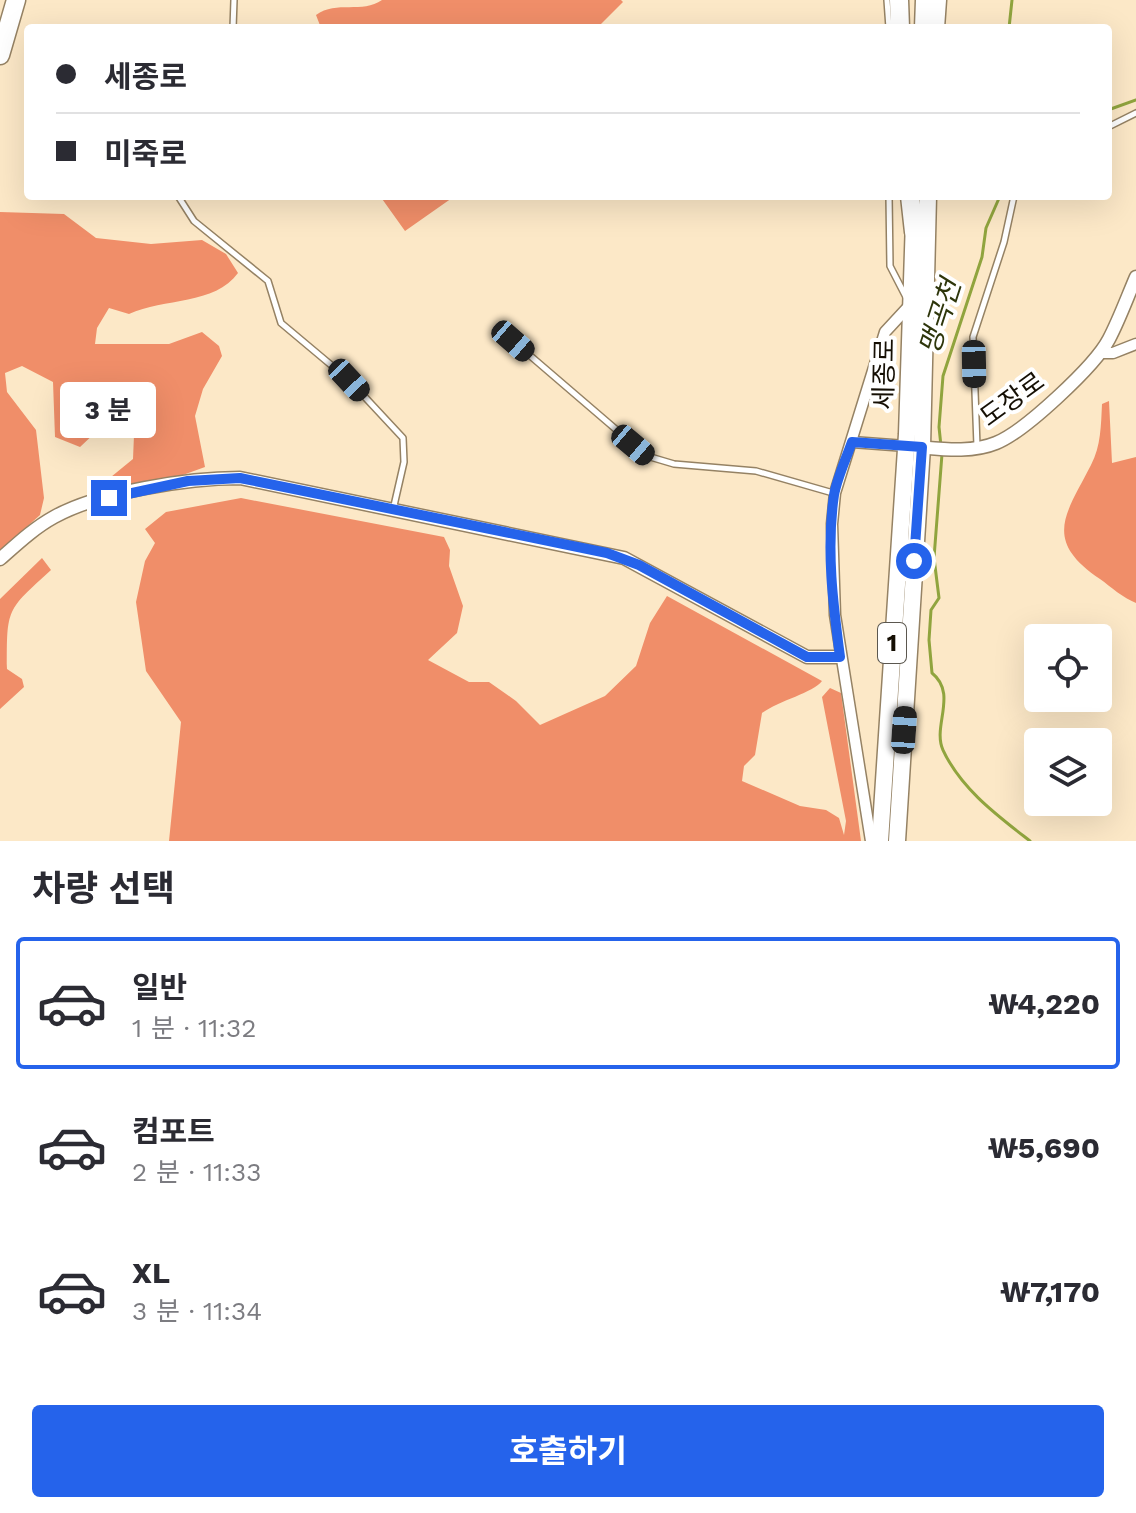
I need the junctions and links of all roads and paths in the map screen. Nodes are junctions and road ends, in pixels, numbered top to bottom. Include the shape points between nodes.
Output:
1 (16, 0) edge
2 (234, 0) edge
3 (887, 0) edge
4 (899, 0) edge
5 (924, 0) edge
6 (938, 0) edge
7 (233, 24) edge
8 (889, 24) edge
9 (900, 24) edge
10 (923, 24) edge
11 (936, 24) edge
12 (0, 55) edge
13 (1136, 113) edge
14 (1112, 125) edge
15 (181, 200) edge
16 (889, 200) edge
17 (913, 200) edge
18 (928, 200) edge
19 (1013, 200) edge
20 (914, 232) joint
21 (1136, 277) edge
22 (910, 305) junction
23 (513, 341) dead end
24 (1136, 344) edge
25 (1099, 353) junction
26 (852, 442) junction
27 (920, 447) junction
28 (977, 447) junction
29 (835, 493) junction
30 (393, 510) junction
31 (0, 559) edge
32 (840, 657) junction
33 (871, 841) edge
34 (880, 841) edge
35 (897, 841) edge

1 - 12 highway
2 - 7 lane
3 - 8 lane
4 - 9 highway
5 - 10 main road
6 - 11 main road
13 - 14 lane
15 - 30 lane via 194,221 268,281 281,323 349,380 403,438 404,462
16 - 22 lane via 890,266
17 - 20 highway
18 - 27 main road, 세종로 / 1
19 - 28 lane via 973,337
20 - 22 main road, 세종로 / 1
21 - 25 street, 도장로
22 - 26 street via 885,332
22 - 27 main road, 세종로 / 1
23 - 29 lane via 647,456 674,464 756,471
24 - 25 street
25 - 28 street, 도장로 via 1023,426 996,443
26 - 27 street, 도장로
26 - 29 street
27 - 28 street, 도장로
27 - 34 main road, 세종로 / 1
27 - 35 main road, 세종로 / 1
29 - 32 street via 831,554
30 - 31 street, 1 via 259,480 188,481 83,504 45,523
30 - 32 street, 1 via 624,558 807,657
32 - 33 street

